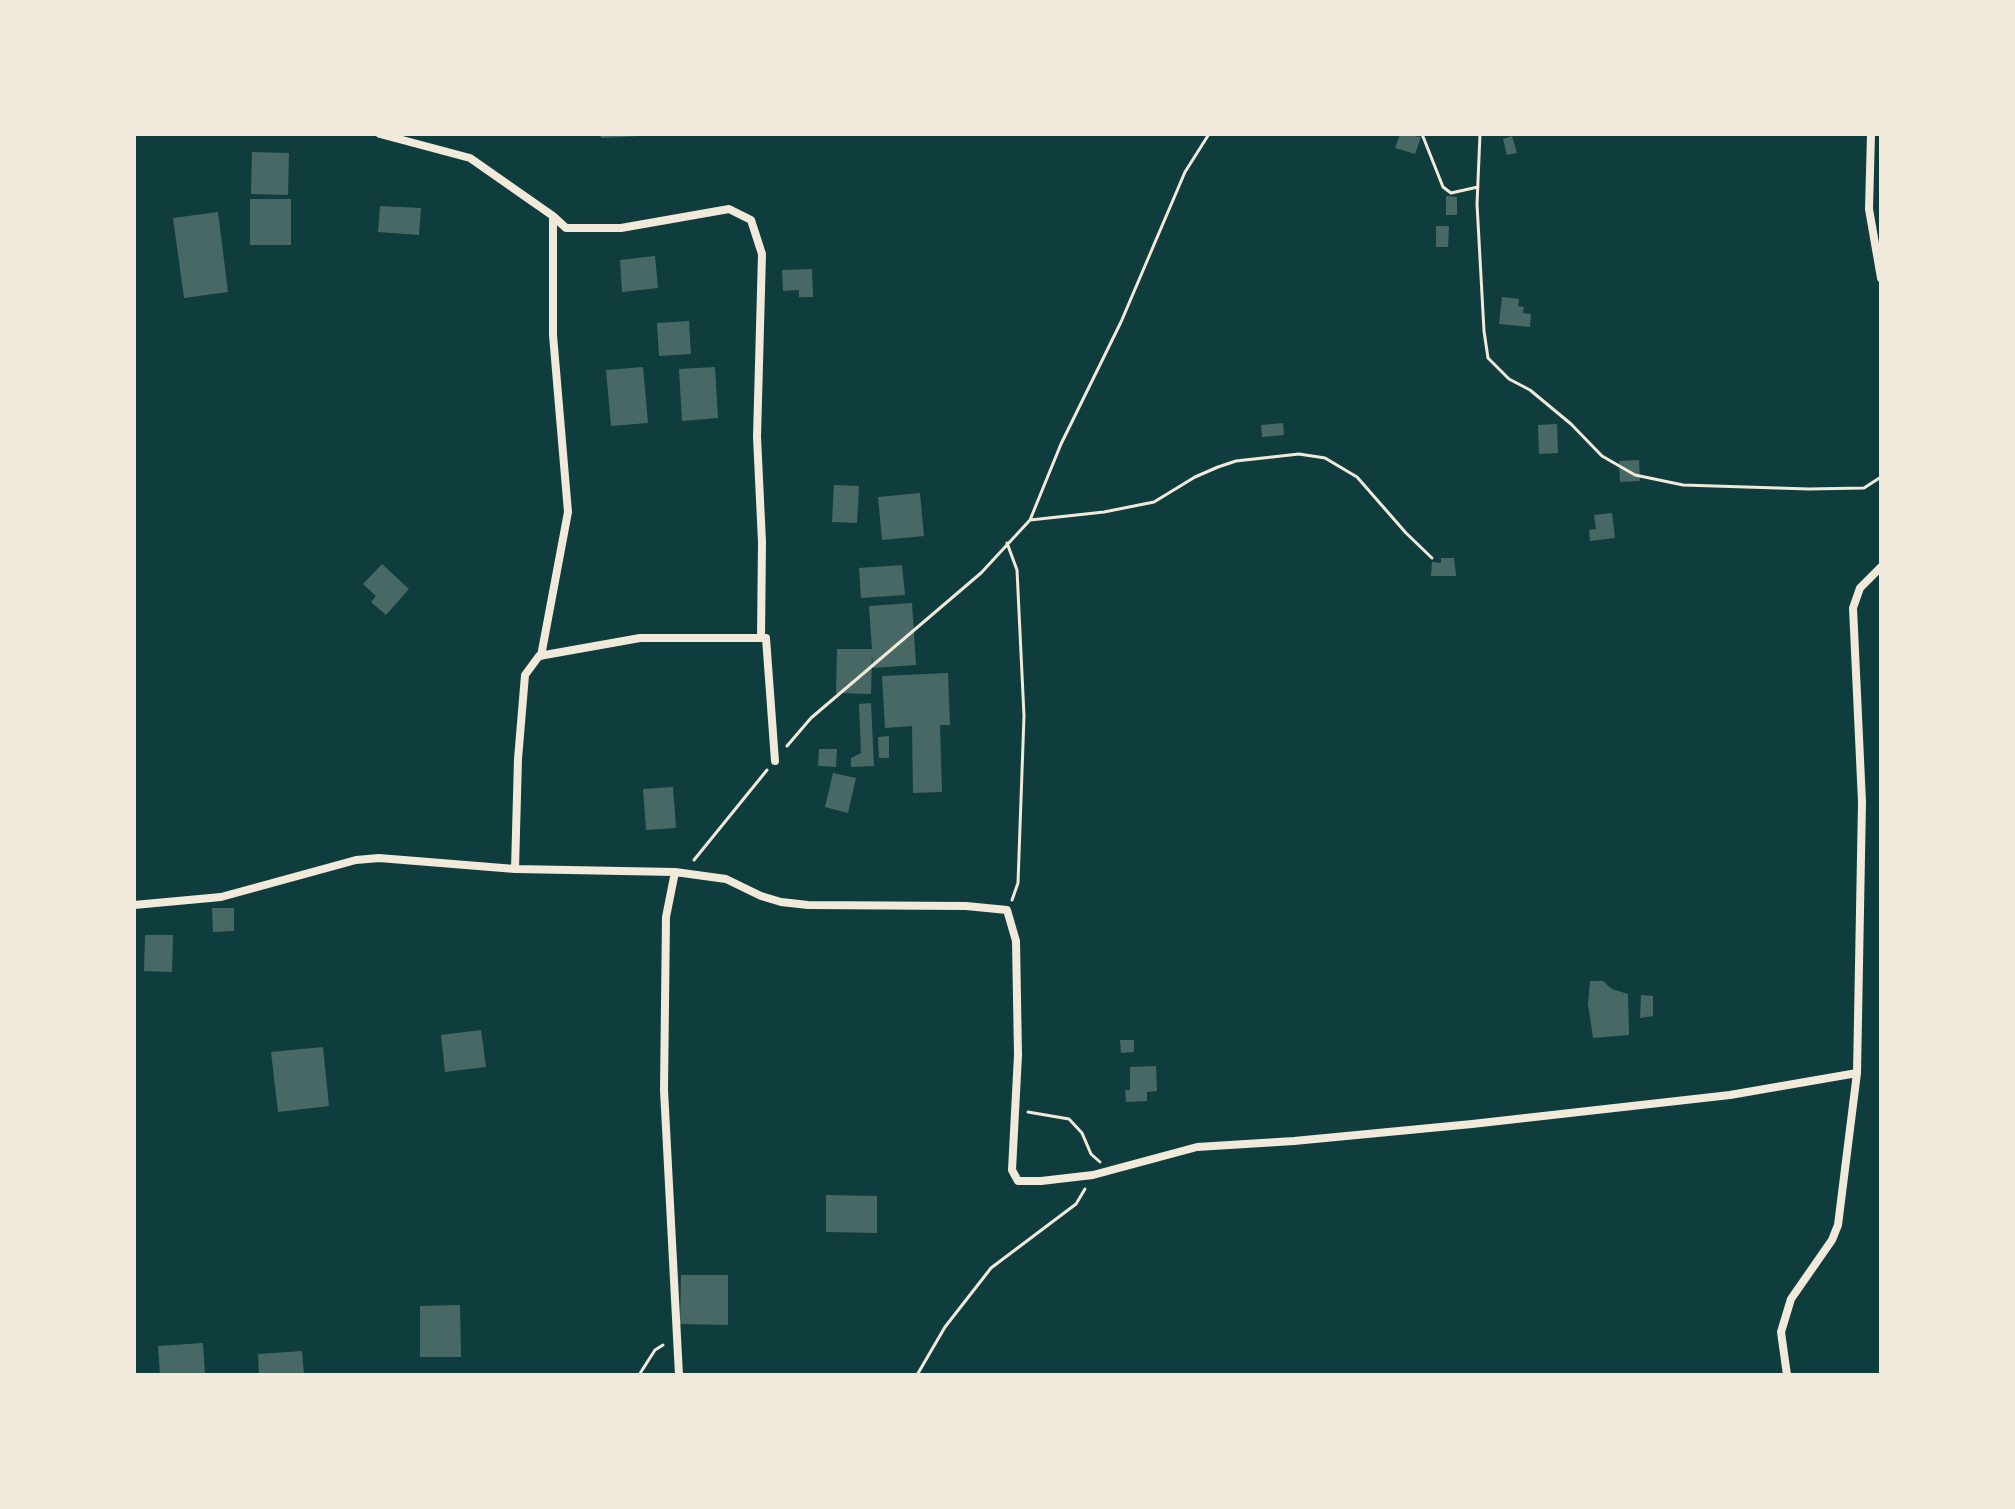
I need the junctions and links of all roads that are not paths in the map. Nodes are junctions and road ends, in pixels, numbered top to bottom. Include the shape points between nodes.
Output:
1 (380, 134) edge
2 (1871, 134) edge
3 (553, 216) junction
4 (1881, 278) edge
5 (1881, 567) edge
6 (761, 638) junction
7 (541, 656) junction
8 (775, 761) road end
9 (515, 869) junction
10 (680, 872) junction
11 (134, 905) edge
12 (1857, 1073) junction
13 (679, 1375) edge
14 (1787, 1375) edge

1 - 3 street via 470,158
2 - 4 street via 1869,209
3 - 6 street via 566,228 621,228 729,209 751,220 762,254 757,437
3 - 7 street via 553,335 568,512
5 - 12 street via 1860,588 1853,608 1862,802
6 - 7 street via 640,638
6 - 8 street via 766,638
7 - 9 street via 525,675
9 - 10 street
9 - 11 street via 356,860 243,893
10 - 12 street via 726,879 771,899 808,905 1007,910 1016,941 1012,1170 1018,1181 1093,1175 1197,1147 1472,1124 1730,1095
10 - 13 street via 666,917 664,1090
12 - 14 street via 1838,1225 1791,1299 1781,1332

